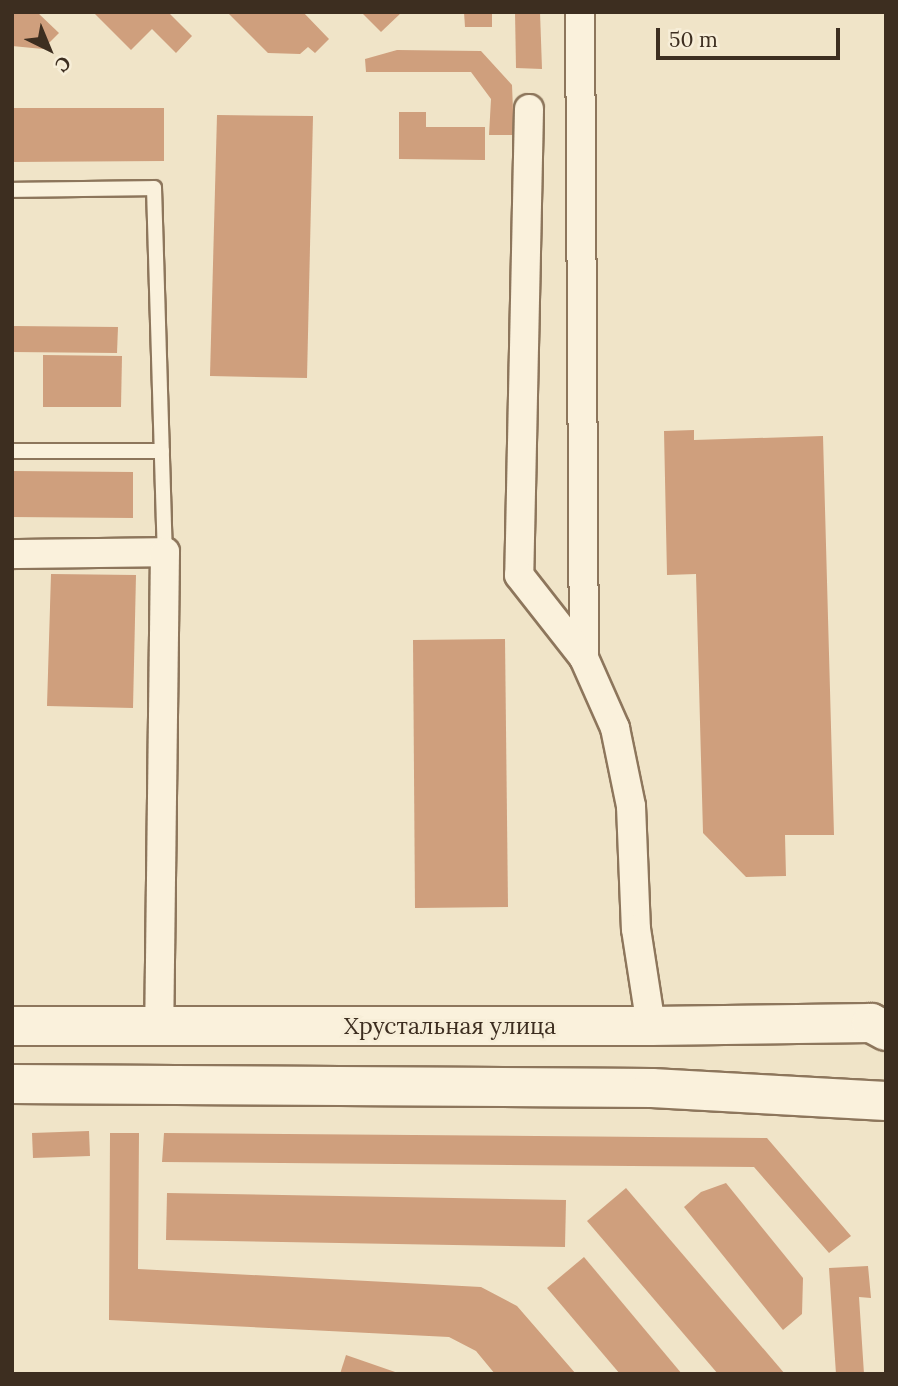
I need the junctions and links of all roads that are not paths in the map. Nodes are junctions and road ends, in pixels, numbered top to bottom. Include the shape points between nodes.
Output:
1 (580, 12) edge
2 (529, 109) dead end
3 (12, 190) edge
4 (12, 451) edge
5 (162, 451) junction
6 (165, 552) junction
7 (12, 554) edge
8 (584, 658) junction
9 (12, 1026) edge
10 (159, 1026) junction
11 (651, 1026) junction
12 (886, 1031) edge
13 (12, 1084) edge
14 (886, 1101) edge

1 - 8 street
2 - 8 street via 519,575
3 - 5 lane via 154,188
4 - 5 lane
5 - 6 lane
6 - 7 street
6 - 10 street
8 - 11 street via 615,729 631,806 636,929
9 - 10 street, Хрустальная улица
10 - 11 street, Хрустальная улица
11 - 12 street, Хрустальная улица via 871,1023
13 - 14 street via 652,1088

